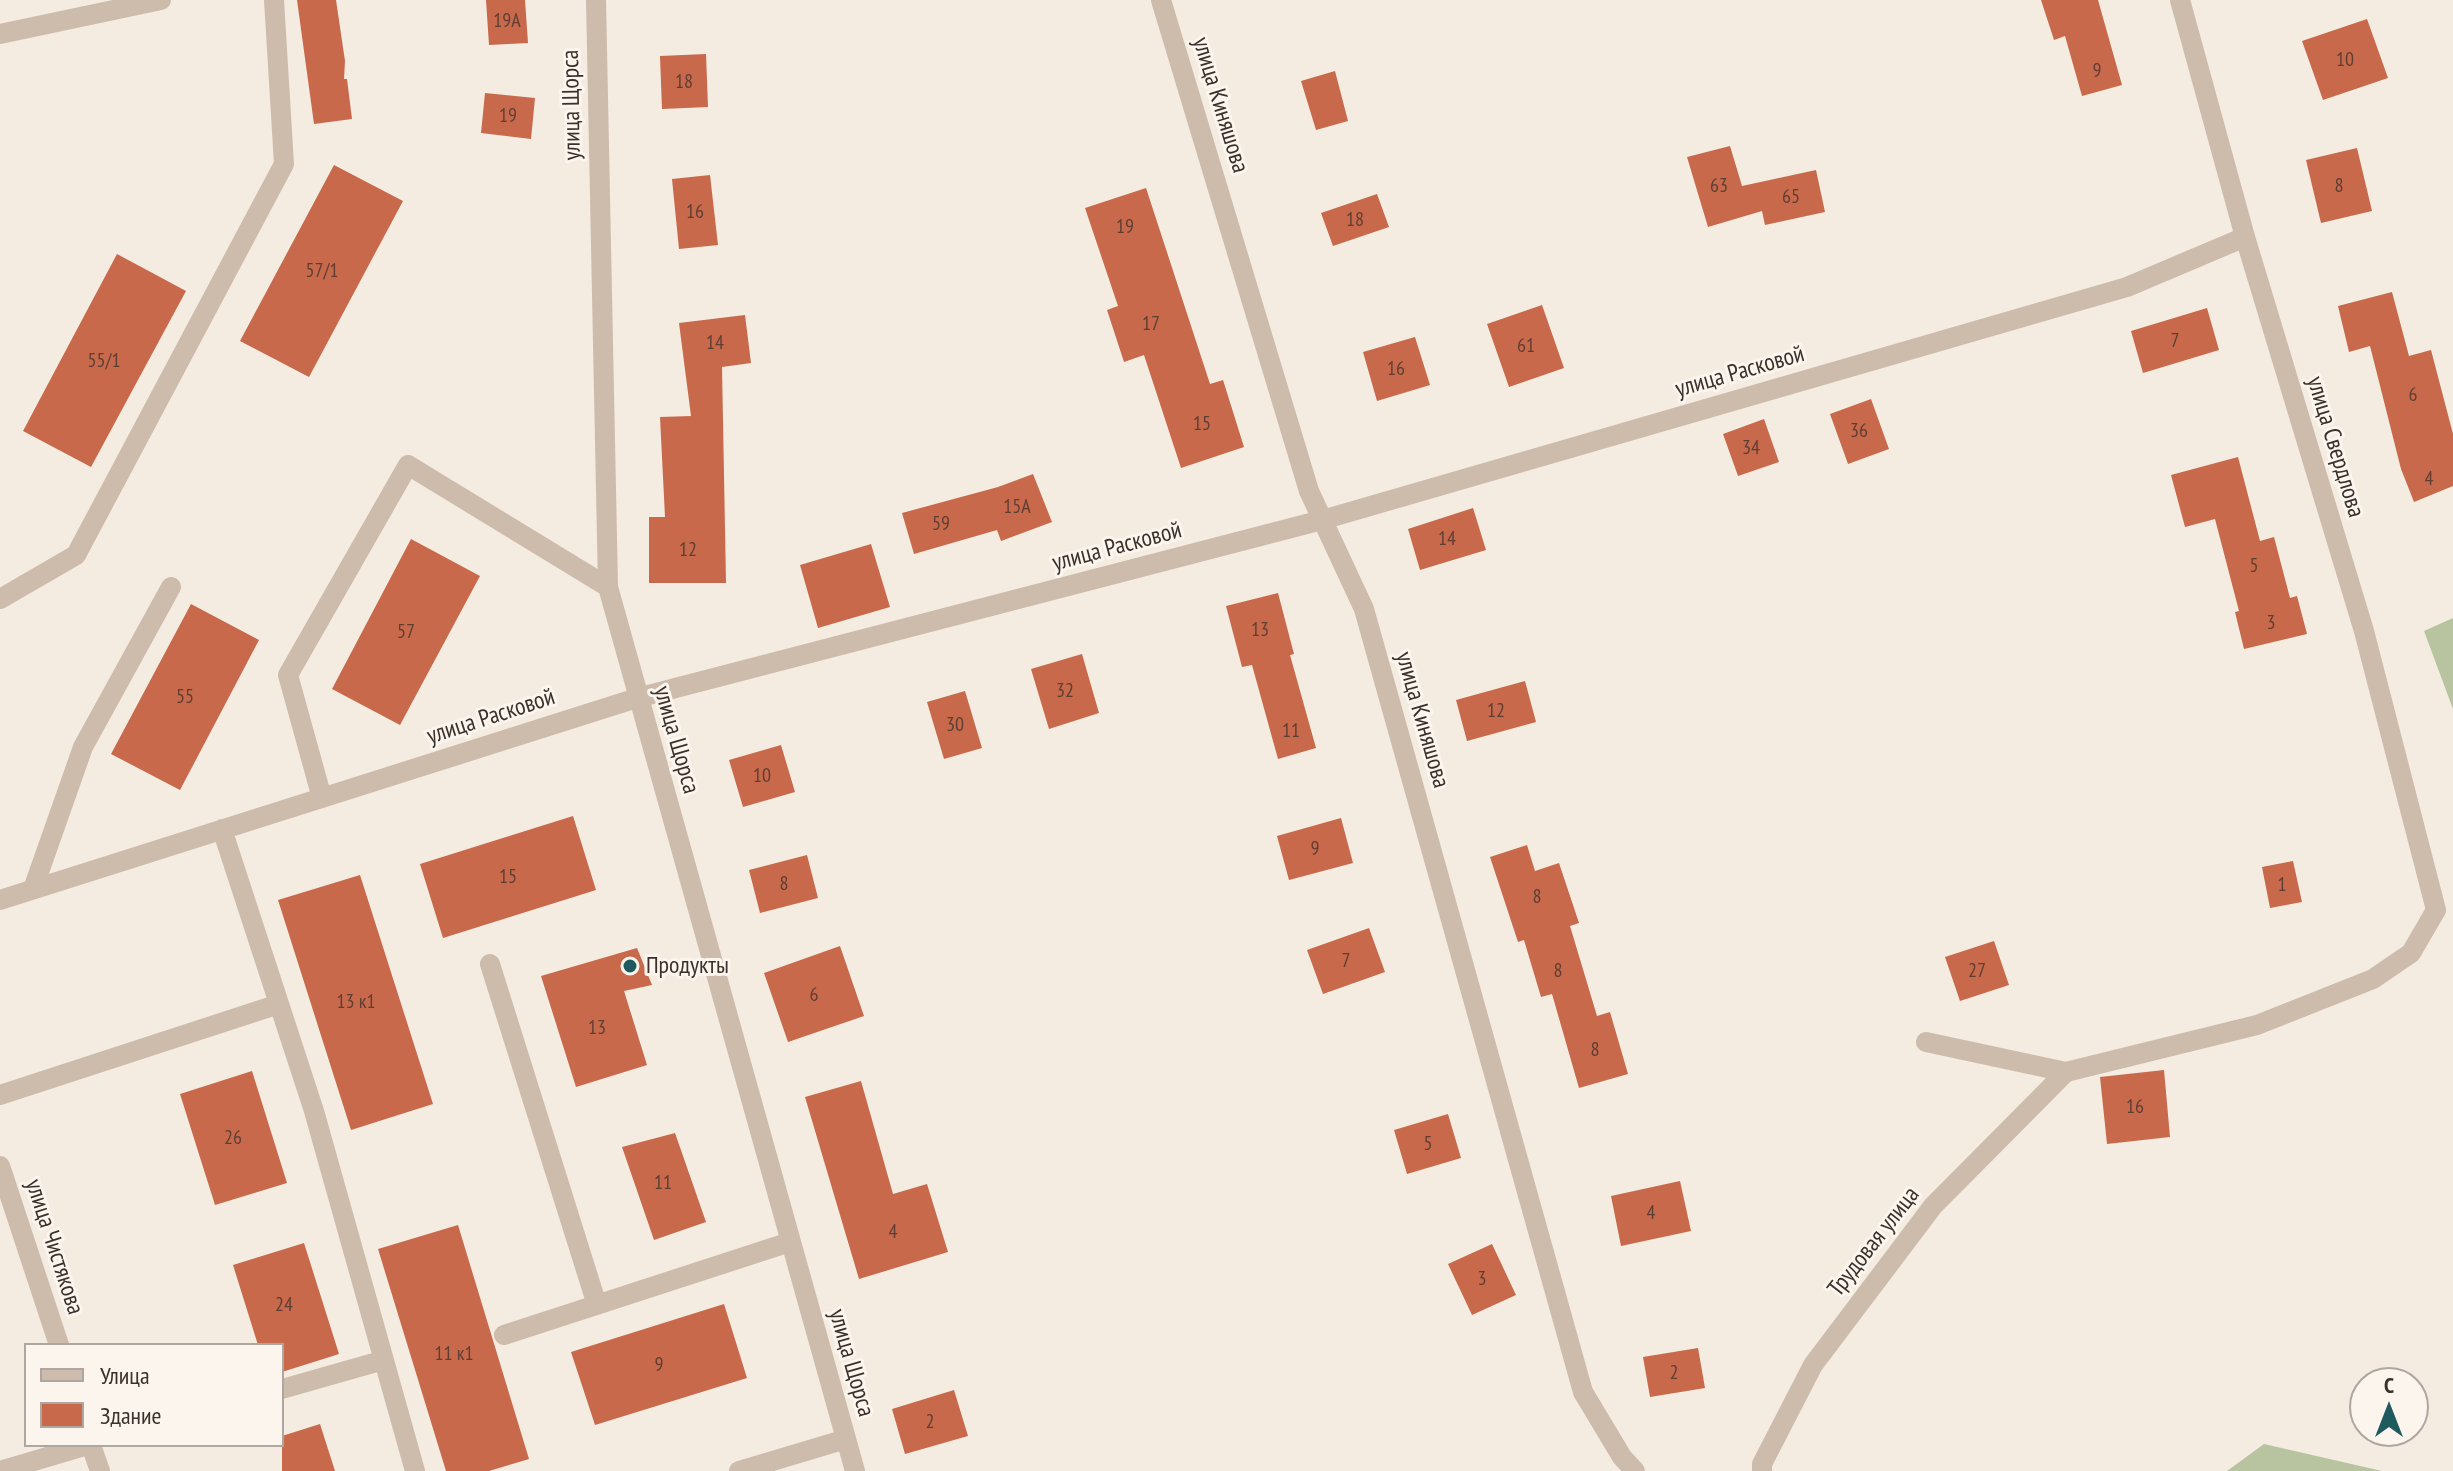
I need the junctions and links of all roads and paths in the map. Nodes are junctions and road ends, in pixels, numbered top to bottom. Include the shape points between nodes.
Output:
1 (161, 0) edge
2 (274, 0) edge
3 (596, 0) edge
4 (1161, 0) edge
5 (2180, 0) edge
6 (0, 34) edge
7 (2245, 237) junction
8 (1322, 520) junction
9 (171, 587) dead end
10 (608, 587) junction
11 (0, 599) edge
12 (637, 698) junction
13 (322, 798) junction
14 (222, 829) junction
15 (33, 889) junction
16 (0, 900) edge
17 (2444, 915) edge
18 (490, 964) dead end
19 (279, 1004) junction
20 (1926, 1042) dead end
21 (2066, 1072) junction
22 (0, 1095) edge
23 (0, 1166) edge
24 (790, 1242) junction
25 (597, 1305) junction
26 (504, 1335) dead end
27 (58, 1343) edge
28 (384, 1360) junction
29 (284, 1388) edge
30 (846, 1439) junction
31 (83, 1447) edge
32 (91, 1447) edge
33 (1628, 1464) edge
34 (0, 1471) edge
35 (100, 1471) edge
36 (415, 1471) edge
37 (739, 1471) edge
38 (855, 1471) edge
39 (1762, 1471) edge

1 - 6 street
2 - 11 street via 284,164 76,555
3 - 10 street, улица Щорса
4 - 8 street, улица Киняшова
5 - 7 street, улица Свердлова
7 - 8 street, улица Расковой via 2127,287
7 - 17 street, улица Свердлова
8 - 12 street, улица Расковой
8 - 33 street, улица Киняшова via 1364,609 1583,1392
9 - 15 street via 83,747
10 - 12 street, улица Щорса
10 - 13 street via 408,465 288,675
12 - 13 street, улица Расковой
12 - 24 street, улица Щорса
13 - 14 street, улица Расковой
14 - 15 street, улица Расковой
14 - 19 street
15 - 16 street, улица Расковой
17 - 21 street via 2411,953 2373,979 2257,1025
18 - 25 street
19 - 22 street
19 - 28 street
20 - 21 street
21 - 39 street, Трудовая улица via 1933,1206 1813,1365
23 - 27 street, улица Чистякова
24 - 25 street
24 - 30 street, улица Щорса
25 - 26 street
28 - 29 street
28 - 36 street
30 - 37 street
30 - 38 street, улица Щорса
31 - 34 street
32 - 35 street

